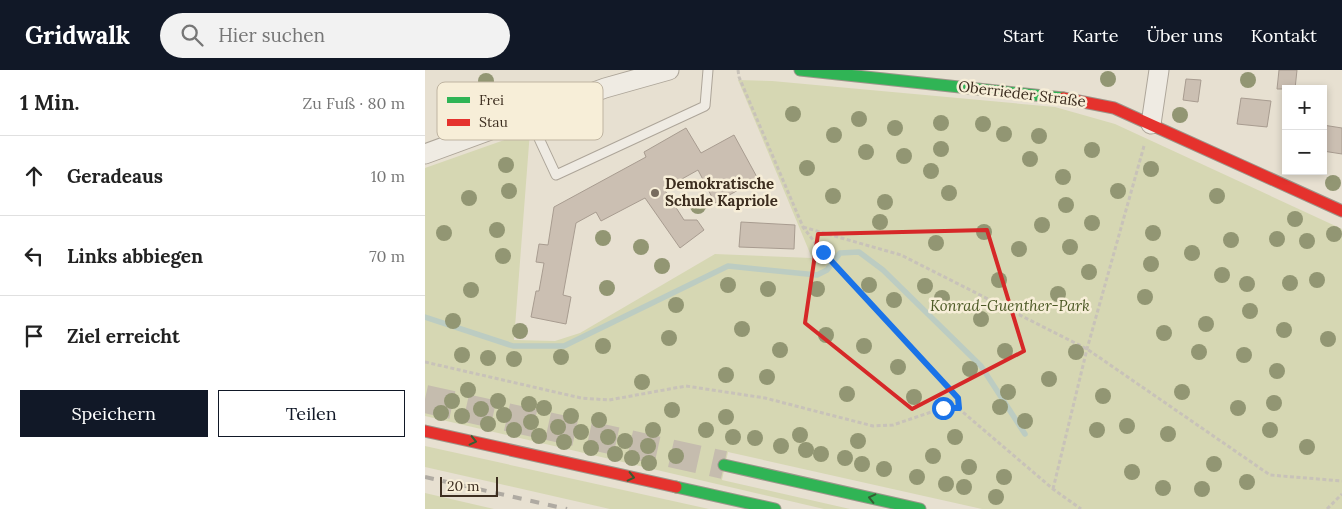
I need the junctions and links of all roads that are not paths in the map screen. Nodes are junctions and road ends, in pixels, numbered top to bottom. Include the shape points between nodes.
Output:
1 (669, 70) edge
2 (707, 70) edge
3 (799, 70) edge
4 (1159, 70) edge
5 (603, 89) edge
6 (1151, 124) junction
7 (464, 140) edge
8 (540, 140) edge
9 (425, 154) edge
10 (1342, 211) edge
11 (425, 430) edge
12 (724, 465) tunnel mouth
13 (775, 509) edge
14 (919, 509) edge

1 - 5 street
2 - 8 lane via 705,106 556,175
3 - 6 main road, Oberrieder Straße via 1055,96 1113,108
4 - 6 street
6 - 10 main road, Oberrieder Straße
7 - 9 street
11 -> 13 main road
14 -> 12 main road

